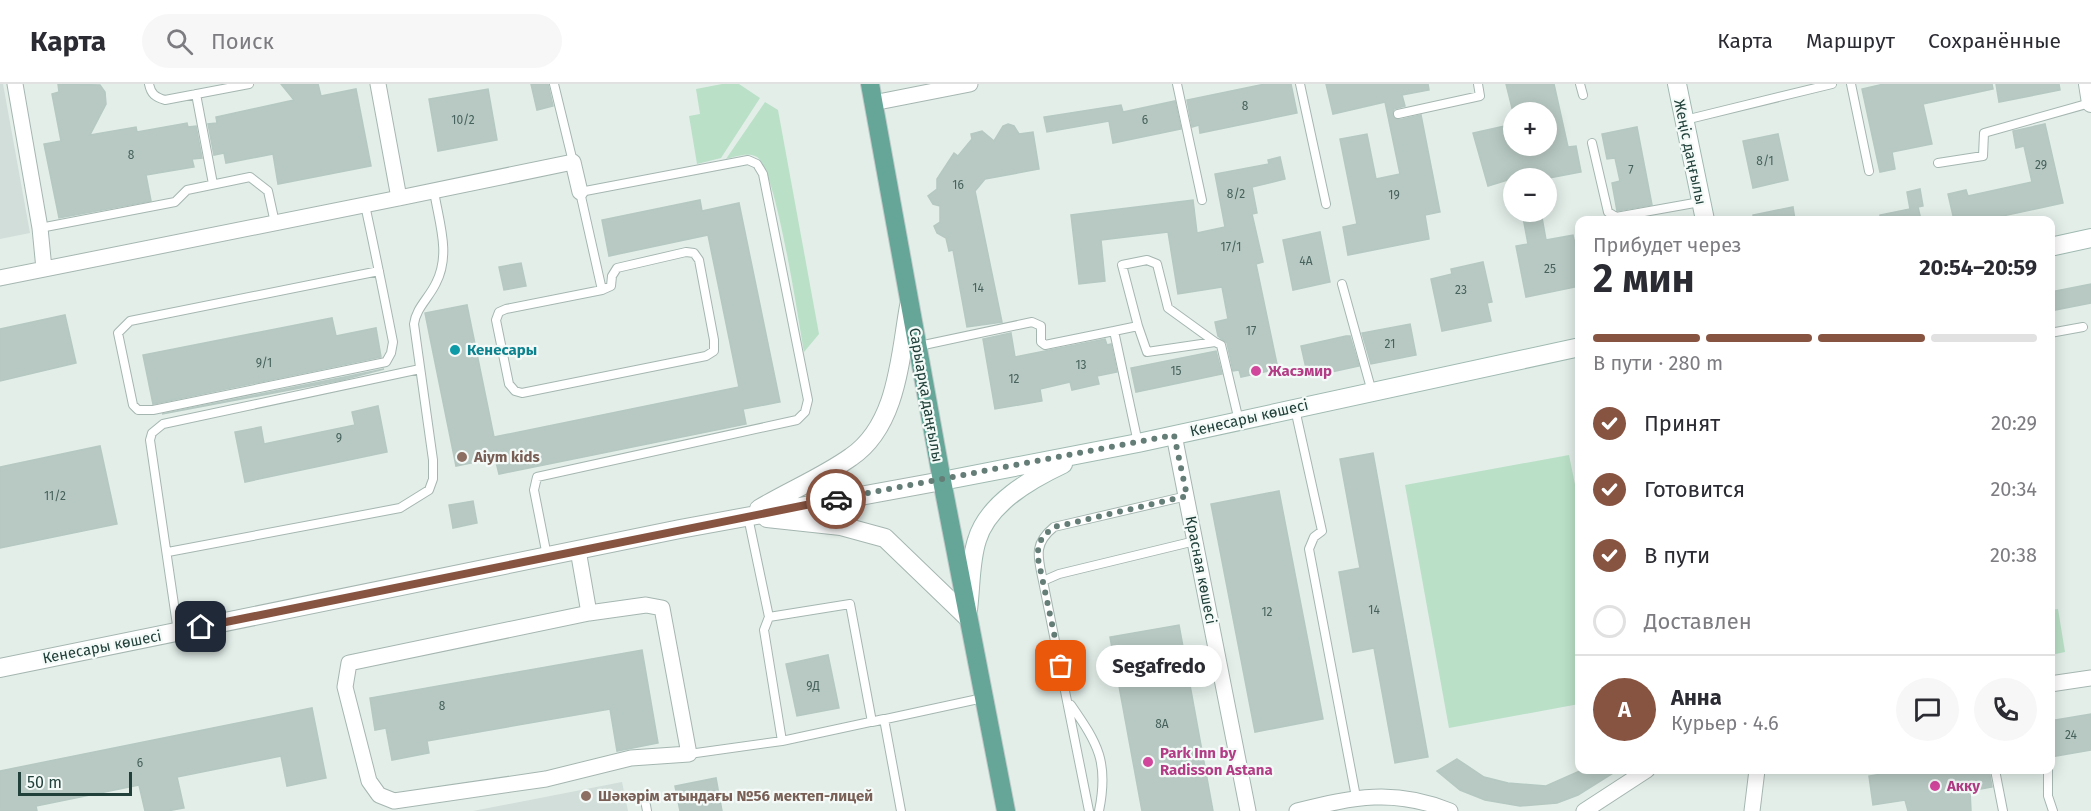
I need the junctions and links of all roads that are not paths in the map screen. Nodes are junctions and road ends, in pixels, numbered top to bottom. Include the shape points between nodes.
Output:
1 (15, 84) edge
2 (149, 84) edge
3 (249, 84) edge
4 (378, 84) edge
5 (554, 84) edge
6 (870, 84) edge
7 (970, 84) edge
8 (1177, 84) edge
9 (1300, 84) edge
10 (1478, 84) edge
11 (1580, 84) edge
12 (1677, 84) edge
13 (1833, 84) edge
14 (1851, 84) edge
15 (2088, 84) edge
16 (196, 94) junction
17 (1583, 95) dead end
18 (873, 103) junction
19 (2091, 103) edge
20 (1398, 114) dead end
21 (1683, 121) junction
22 (1592, 144) dead end
23 (573, 162) junction
24 (1938, 163) dead end
25 (1869, 171) dead end
26 (213, 184) junction
27 (434, 191) junction
28 (580, 192) junction
29 (399, 198) junction
30 (1202, 200) dead end
31 (1700, 202) junction
32 (1326, 204) dead end
33 (365, 205) junction
34 (1614, 216) edge
35 (1622, 216) edge
36 (1704, 216) edge
37 (275, 223) junction
38 (40, 228) junction
39 (2091, 238) edge
40 (2055, 247) edge
41 (44, 269) junction
42 (379, 271) junction
43 (0, 278) edge
44 (1342, 284) dead end
45 (602, 290) junction
46 (910, 304) junction
47 (1138, 326) junction
48 (2083, 327) dead end
49 (1114, 331) junction
50 (2055, 332) edge
51 (1215, 342) junction
52 (917, 346) junction
53 (1575, 348) edge
54 (420, 369) junction
55 (1372, 392) junction
56 (1295, 407) junction
57 (1239, 421) junction
58 (1174, 435) junction
59 (1138, 443) junction
60 (1086, 453) junction
61 (942, 481) junction
62 (1187, 496) junction
63 (748, 516) junction
64 (1196, 540) junction
65 (579, 550) junction
66 (168, 552) junction
67 (548, 558) junction
68 (1043, 581) junction
69 (589, 614) junction
70 (770, 617) junction
71 (967, 617) junction
72 (178, 632) junction
73 (0, 668) edge
74 (2091, 678) edge
75 (2055, 683) edge
76 (984, 698) junction
77 (1069, 702) junction
78 (884, 719) junction
79 (782, 741) junction
80 (689, 754) junction
81 (1642, 774) edge
82 (1757, 774) edge
83 (1996, 774) edge
84 (2048, 774) edge
85 (1356, 797) junction
86 (645, 800) dead end
87 (1604, 805) edge
88 (647, 811) edge
89 (901, 811) edge
90 (1006, 811) edge
91 (1089, 811) edge
92 (1099, 811) edge
93 (1248, 811) edge
94 (1297, 811) edge
95 (1450, 811) edge
96 (1584, 811) edge
97 (1752, 811) edge
98 (2003, 811) edge
99 (2053, 811) edge

1 - 38 street
2 - 16 lane via 156,98 165,100
3 - 16 lane
4 - 29 street
5 - 23 lane
6 - 18 main road, Сарыарқа даңғылы
7 - 18 street
8 - 30 lane
9 - 32 lane
10 - 20 lane via 1480,96
11 - 17 lane
12 - 21 street, Жеңіс даңғылы
13 - 21 lane
14 - 25 lane
15 - 19 street
16 - 26 lane
18 - 46 main road, Сарыарқа даңғылы
19 - 24 lane via 1984,132 1983,156
21 - 31 street, Жеңіс даңғылы
22 - 34 lane via 1608,212
23 - 27 street
23 - 28 street
26 - 37 lane via 250,177 268,191
26 - 38 lane via 187,190 175,202
27 - 29 street
27 - 54 lane via 446,259 415,318
28 - 45 lane
28 - 67 lane via 748,160 757,164 763,174 808,400 805,412 797,420 537,477 534,490
29 - 33 street
31 - 35 lane
31 - 36 street, Жеңіс даңғылы
33 - 37 street
33 - 42 lane
37 - 41 street
38 - 41 street
39 - 40 street
41 - 43 street
42 - 42 lane via 393,342 386,362 153,410 138,410 133,405 118,333 130,321
44 - 55 lane
45 - 45 lane via 499,312 496,320 509,384 515,391 522,393 706,356 714,351 699,260 694,253 617,268 611,286
46 - 52 main road, Сарыарқа даңғылы
46 - 63 street via 895,381 878,430 854,456
47 - 49 lane
47 - 51 lane via 1147,352
47 - 51 lane via 1122,265 1147,260 1157,264 1168,308
48 - 50 lane
49 - 52 lane via 1045,345 1041,342 1041,326 1032,322
49 - 59 lane
51 - 57 lane via 1224,349
52 - 61 main road, Сарыарқа даңғылы
53 - 55 street, Кенесары көшесі
54 - 66 lane via 433,460 429,490 400,507
54 - 66 lane via 157,427 150,440
55 - 56 street, Кенесары көшесі
56 - 57 street, Кенесары көшесі
56 - 85 lane via 1322,531 1309,549
57 - 58 street, Кенесары көшесі
58 - 59 street, Кенесары көшесі
58 - 62 street, Красная көшесі
59 - 60 street, Кенесары көшесі
60 - 61 street, Кенесары көшесі
60 - 71 street via 1020,486 994,512 977,539
61 - 63 street, Кенесары көшесі
61 - 71 main road, Сарыарқа даңғылы
62 - 64 street, Красная көшесі
62 - 68 lane via 1054,527 1042,537 1037,554
63 - 65 street, Кенесары көшесі
63 - 70 lane
63 - 71 street via 841,526 885,538
64 - 68 lane
64 - 93 street, Красная көшесі
65 - 67 street, Кенесары көшесі
65 - 69 street
66 - 72 lane
67 - 72 street, Кенесары көшесі
68 - 77 lane
69 - 80 street via 646,605 662,608
69 - 80 street via 349,663 345,687 369,781 379,795 394,801 546,779 631,758
70 - 78 lane via 850,604 872,722
70 - 79 lane via 764,630
71 - 76 main road, Сарыарқа даңғылы
72 - 73 street, Кенесары көшесі
74 - 75 street
76 - 78 lane
76 - 90 main road, Сарыарқа даңғылы
77 - 91 lane
77 - 92 lane via 1100,750 1104,787
78 - 79 lane
78 - 89 lane
79 - 80 lane
81 - 87 street
82 - 97 street
83 - 98 lane
84 - 99 lane
85 - 94 street
85 - 95 street via 1421,799
86 - 88 lane
87 - 96 street

